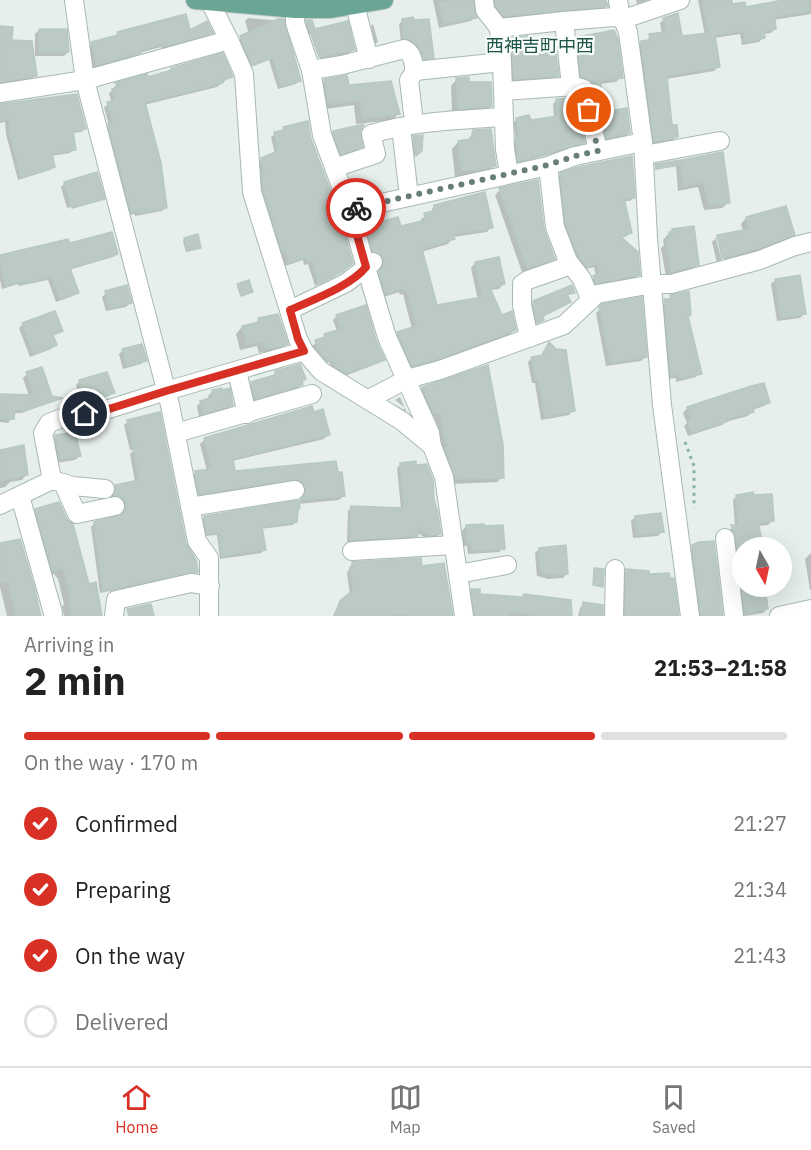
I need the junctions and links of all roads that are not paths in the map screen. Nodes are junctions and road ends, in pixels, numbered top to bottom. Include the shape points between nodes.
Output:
1 (74, 0) edge
2 (384, 0) edge
3 (483, 0) edge
4 (618, 0) edge
5 (680, 0) edge
6 (202, 1) edge
7 (355, 5) junction
8 (295, 9) junction
9 (624, 19) junction
10 (564, 21) junction
11 (499, 28) junction
12 (229, 40) junction
13 (369, 58) junction
14 (502, 62) junction
15 (311, 70) junction
16 (415, 71) junction
17 (85, 80) junction
18 (571, 86) junction
19 (504, 91) junction
20 (0, 93) edge
21 (504, 117) junction
22 (407, 120) junction
23 (720, 141) dead end
24 (643, 148) junction
25 (598, 151) junction
26 (548, 165) junction
27 (334, 168) junction
28 (509, 174) junction
29 (409, 197) junction
30 (350, 210) junction
31 (811, 242) edge
32 (369, 265) junction
33 (571, 265) junction
34 (653, 285) junction
35 (590, 298) junction
36 (290, 310) junction
37 (530, 338) junction
38 (304, 351) junction
39 (237, 371) junction
40 (407, 379) junction
41 (166, 391) junction
42 (312, 394) dead end
43 (369, 399) junction
44 (248, 414) junction
45 (176, 433) junction
46 (432, 446) junction
47 (58, 482) junction
48 (105, 489) dead end
49 (295, 490) dead end
50 (20, 496) junction
51 (0, 505) edge
52 (115, 506) dead end
53 (190, 507) junction
54 (725, 538) dead end
55 (454, 545) junction
56 (352, 550) dead end
57 (507, 565) dead end
58 (615, 569) dead end
59 (458, 574) junction
60 (210, 586) junction
61 (811, 609) edge
62 (53, 613) dead end
63 (114, 616) edge
64 (209, 616) edge
65 (464, 616) edge
66 (614, 616) edge
67 (690, 616) edge
68 (734, 616) edge
69 (779, 616) edge

1 - 17 street
2 - 7 main road
3 - 11 street via 485,10
4 - 9 street
5 - 9 street
6 - 8 main road
6 - 12 street
7 - 8 main road
7 - 13 street
8 - 15 street via 295,23
9 - 10 street
9 - 24 street
10 - 11 street
10 - 18 street
11 - 14 street
12 - 17 street
12 - 36 street via 244,74 252,192
13 - 15 street
13 - 16 street via 404,49 412,56
14 - 16 street
14 - 19 street
15 - 27 street via 322,135
16 - 22 street via 409,80
17 - 20 street
17 - 41 street
18 - 19 street
18 - 25 street via 584,89
19 - 21 street
21 - 22 street
21 - 28 street
22 - 27 street via 371,134 376,154
22 - 29 street
23 - 24 street
24 - 25 street
24 - 34 street
25 - 26 street
26 - 28 street
26 - 33 street via 555,227
27 - 30 street
28 - 29 street
29 - 30 street
30 - 32 street
31 - 34 street via 738,266
32 - 36 street via 345,283
32 - 40 street via 387,337
33 - 35 street
33 - 37 street via 522,284 522,305
34 - 35 street
34 - 67 street via 662,405
35 - 37 street via 564,325
36 - 38 street
37 - 40 street
38 - 39 street
38 - 43 street via 321,371
39 - 41 street
39 - 44 street
40 - 43 street
40 - 46 street
41 - 45 street
41 - 47 street via 49,423 43,434
42 - 44 street
43 - 46 street
44 - 45 street
45 - 53 street
46 - 55 street via 444,477
47 - 48 street
47 - 50 street
47 - 52 street via 77,514
49 - 53 street
50 - 51 street
50 - 62 street
53 - 60 street via 197,541 209,558
54 - 68 street
55 - 56 street
55 - 59 street
57 - 59 street
58 - 66 street
59 - 65 street
60 - 63 street via 191,583 116,600
60 - 64 street
61 - 69 street

